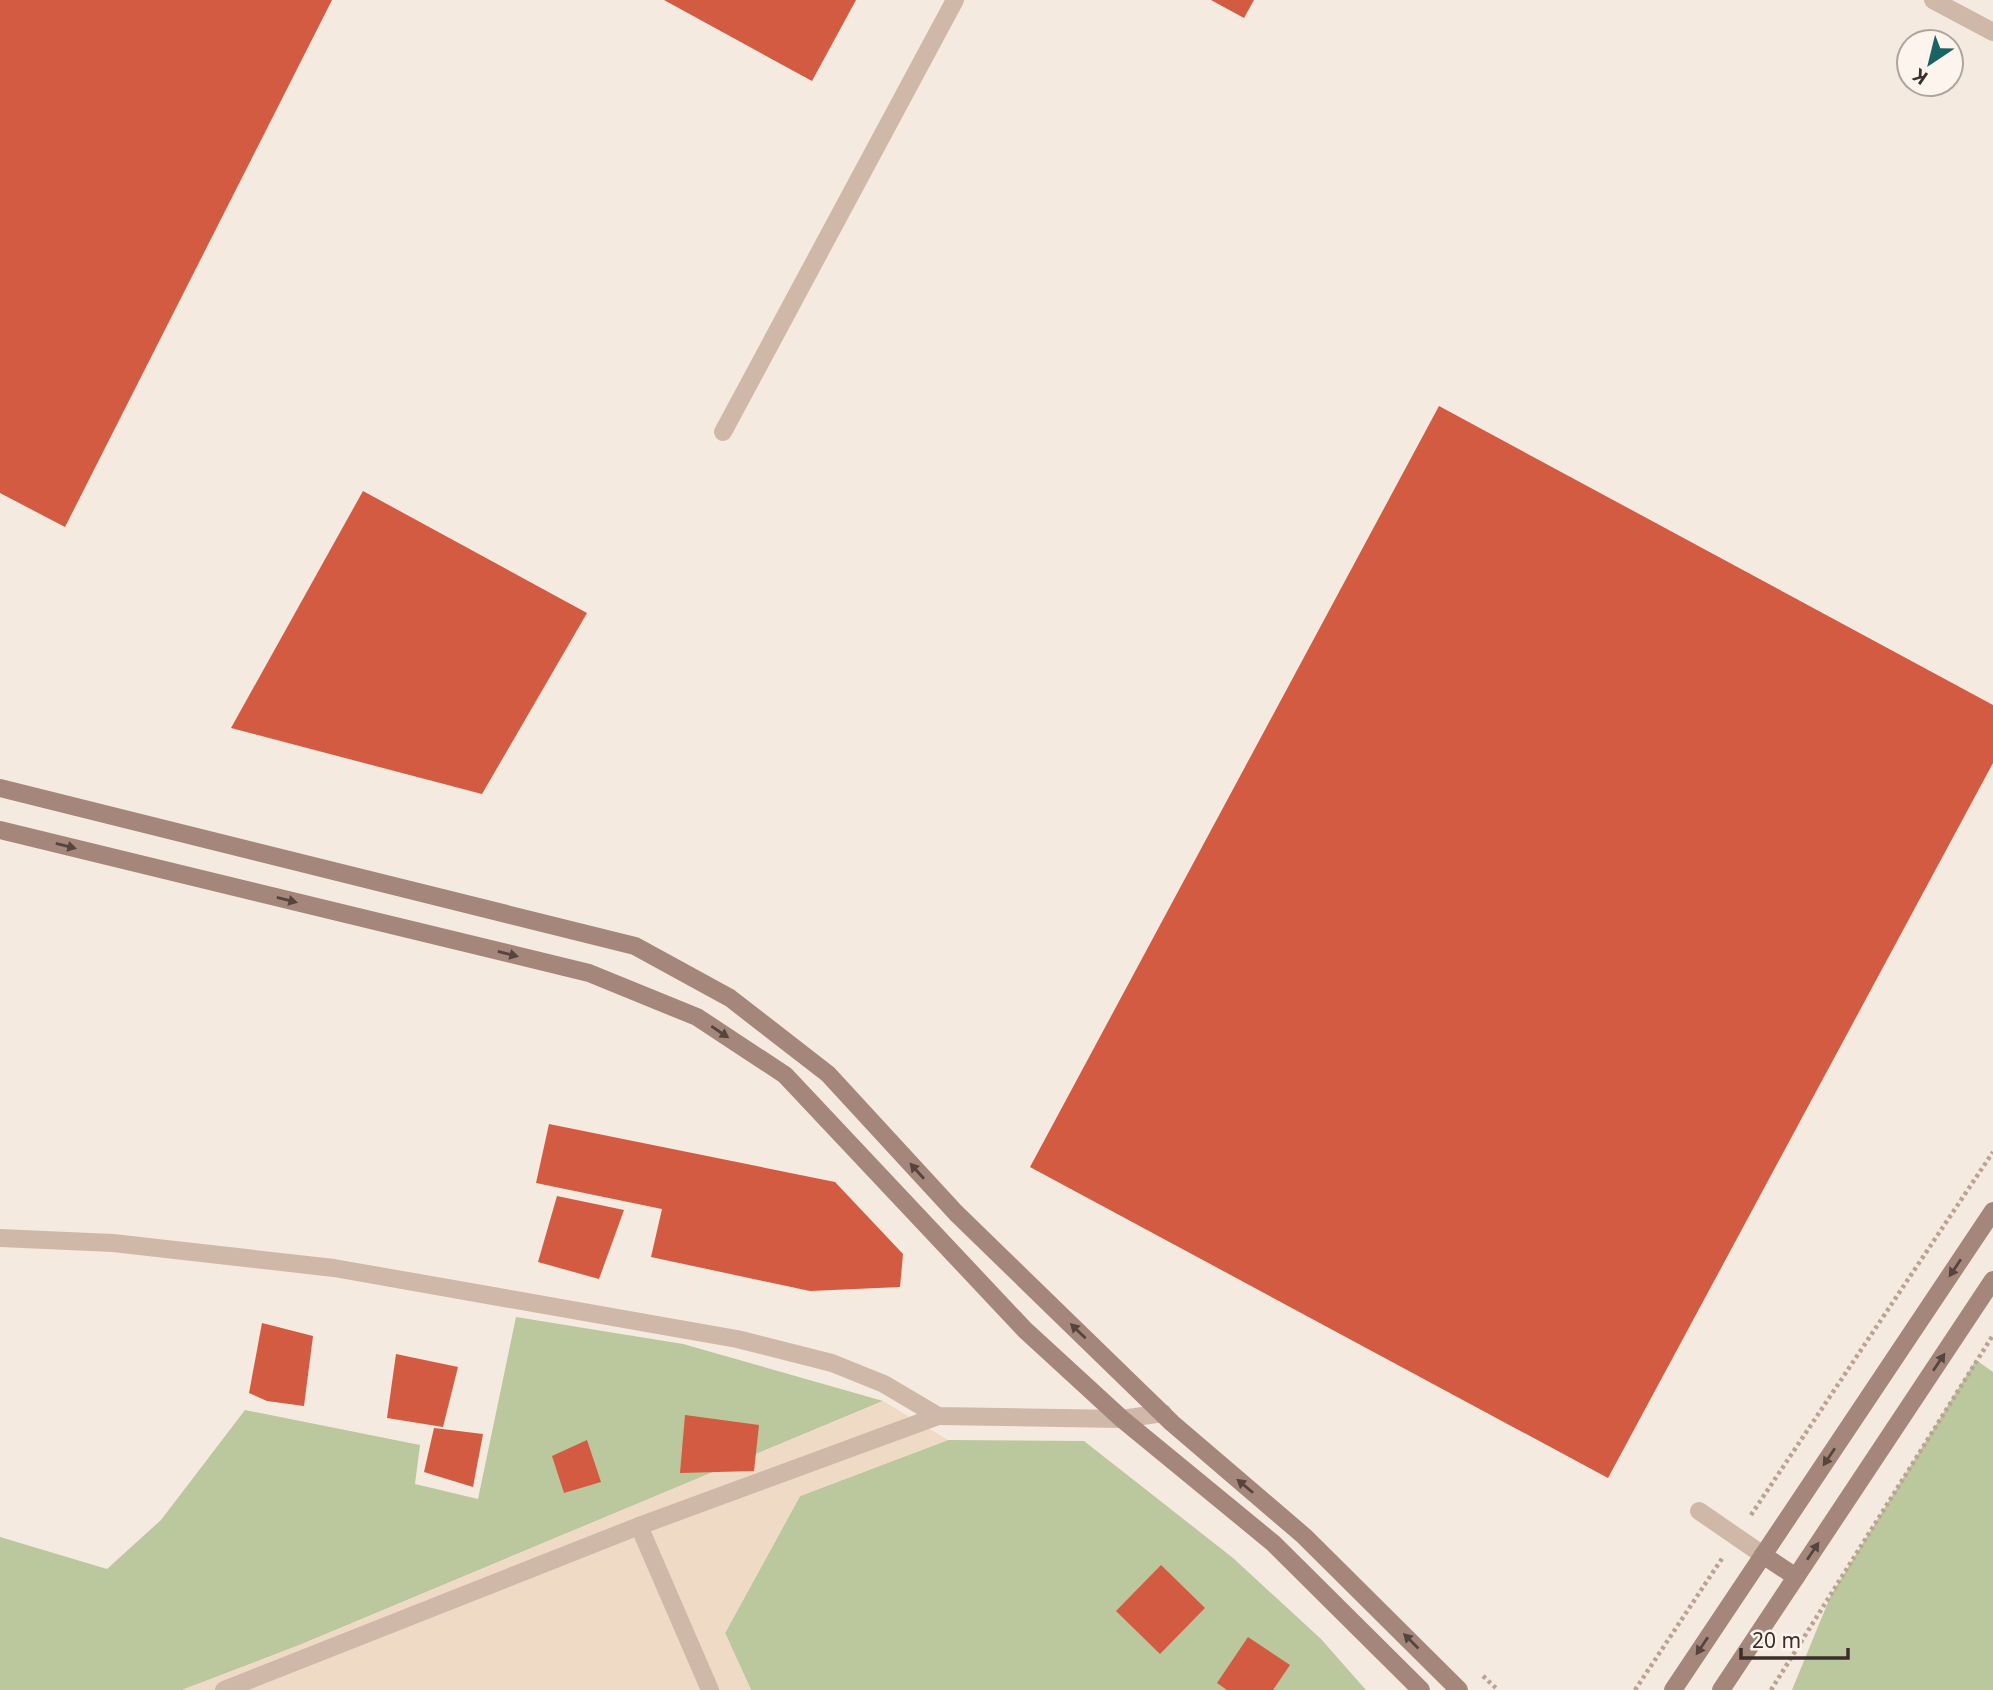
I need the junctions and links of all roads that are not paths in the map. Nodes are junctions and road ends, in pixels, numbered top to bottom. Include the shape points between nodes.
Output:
1 (955, 0) edge
2 (1933, 0) edge
3 (1993, 32) edge
4 (723, 432) dead end
5 (0, 788) edge
6 (0, 830) edge
7 (1993, 1211) edge
8 (0, 1238) edge
9 (1993, 1280) edge
10 (1163, 1413) junction
11 (938, 1416) junction
12 (1122, 1419) junction
13 (1699, 1511) dead end
14 (639, 1526) junction
15 (1763, 1555) junction
16 (1796, 1577) junction
17 (224, 1690) edge
18 (710, 1690) edge
19 (1421, 1690) edge
20 (1459, 1690) edge
21 (1673, 1690) edge
22 (1721, 1690) edge

1 - 4 street
2 - 3 street
10 -> 5 main road via 956,1213 828,1074 730,998 635,946
6 -> 12 main road via 589,973 697,1017 785,1075 948,1251
7 -> 15 main road
8 - 11 street via 139,1246 334,1268 737,1339 842,1367 884,1384
16 -> 9 main road
10 - 12 street
20 -> 10 main road via 1304,1536
11 - 12 street
11 - 14 street
12 - 19 main road via 1273,1543
13 - 15 street
14 - 17 street
14 - 18 street
15 - 16 main road
15 -> 21 main road
16 - 22 main road

